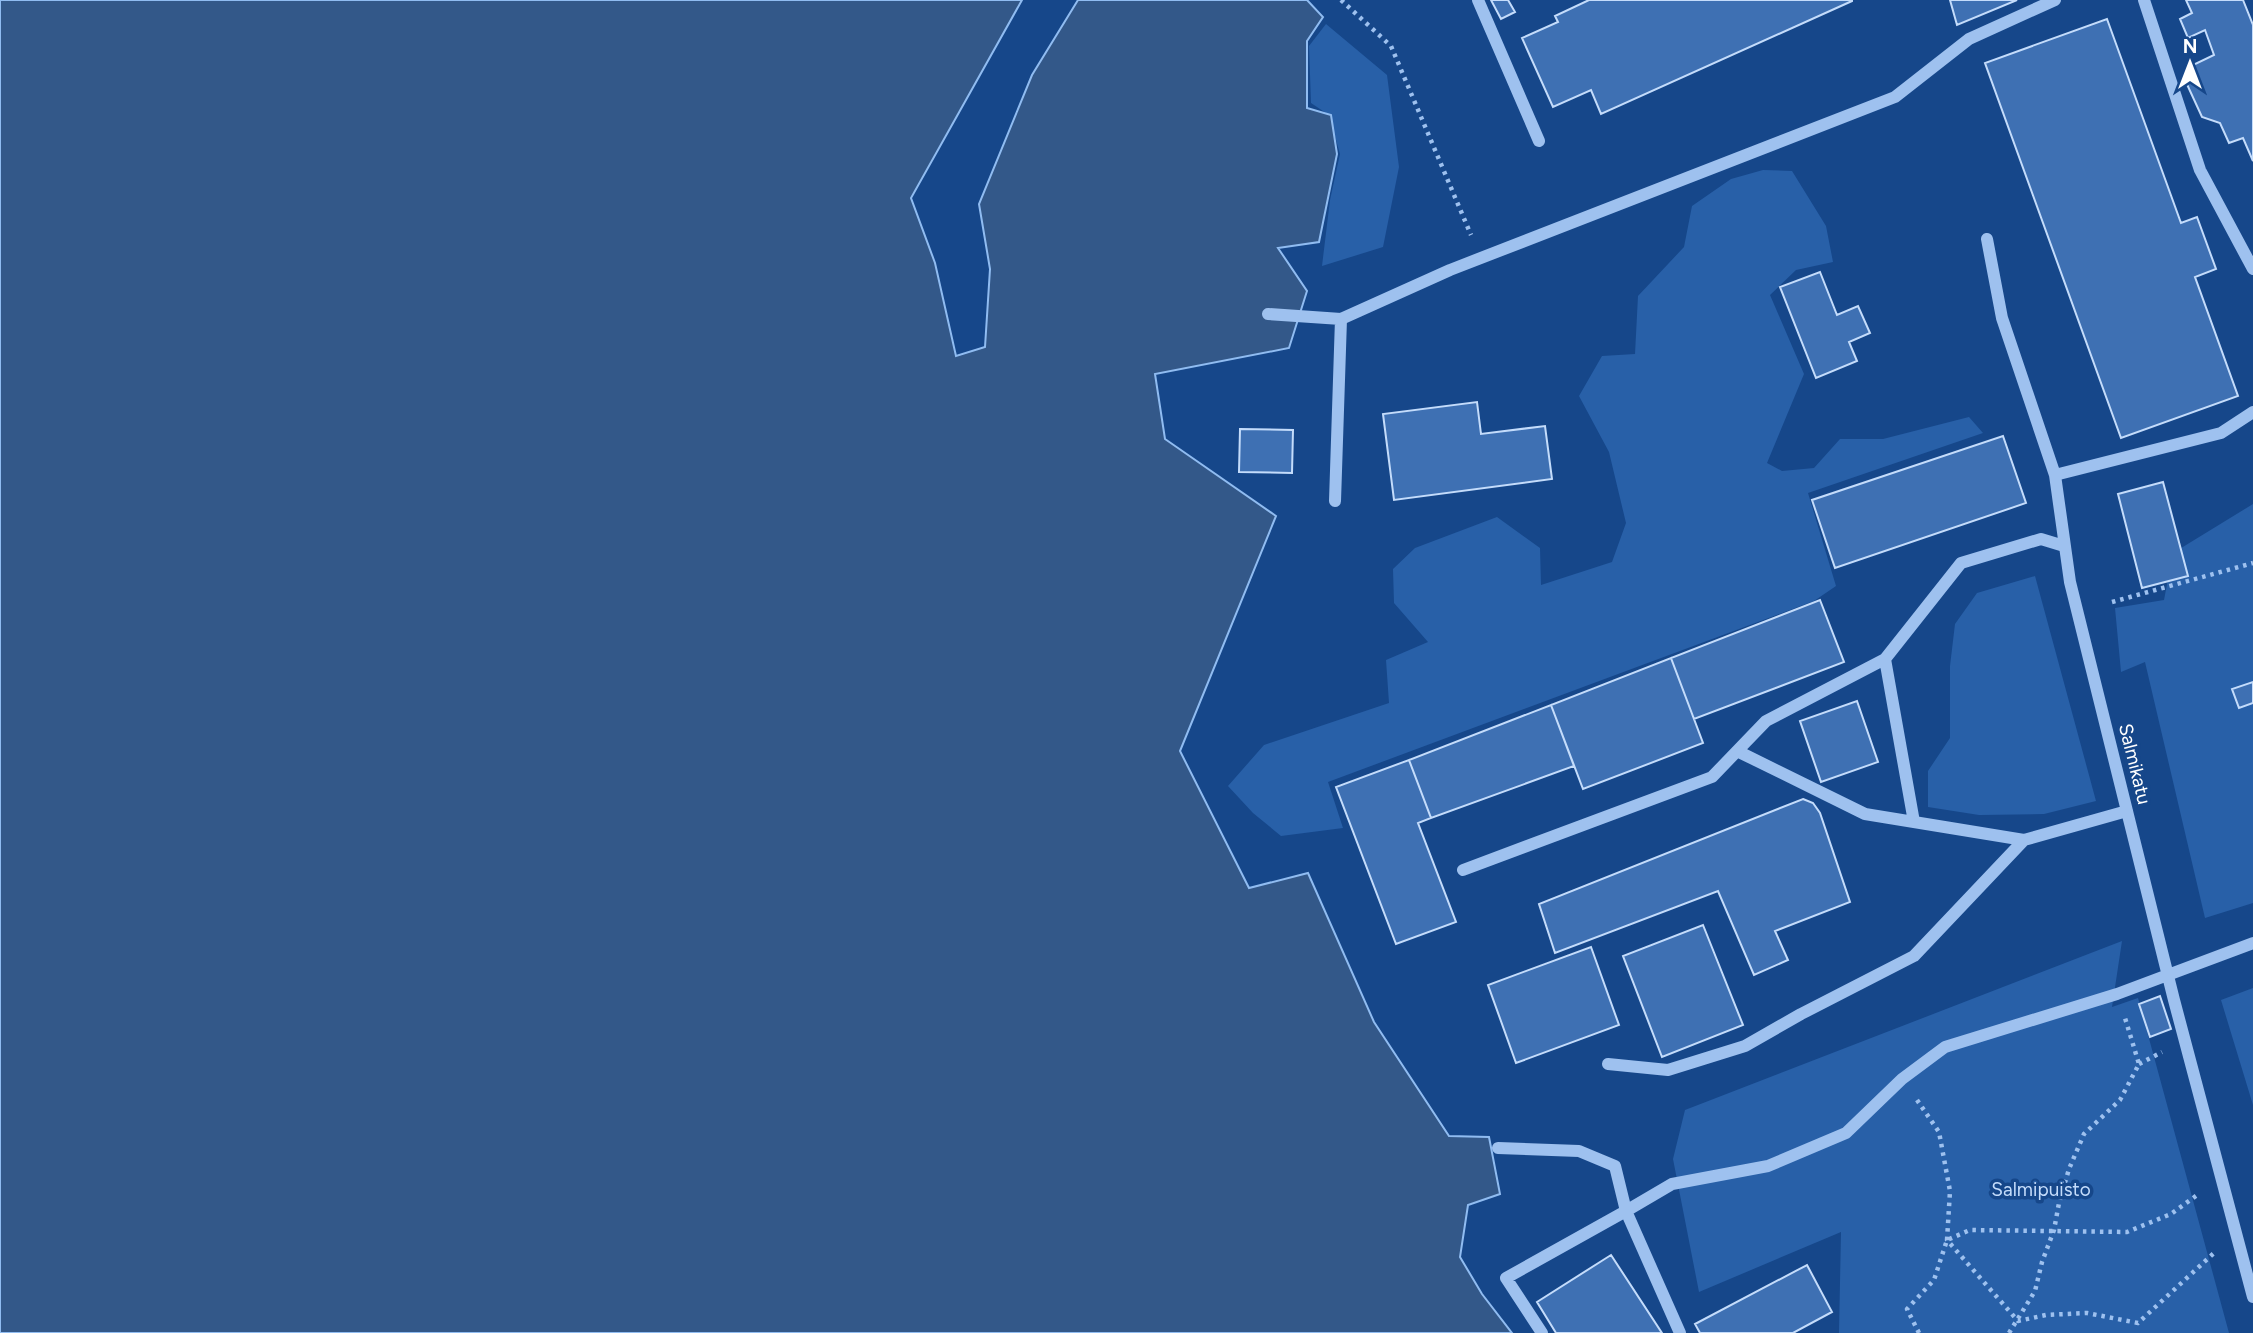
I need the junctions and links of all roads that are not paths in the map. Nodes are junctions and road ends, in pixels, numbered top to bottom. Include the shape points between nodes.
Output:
1 (1478, 0) edge
2 (2054, 0) edge
3 (2144, 0) edge
4 (1539, 141) dead end
5 (1987, 239) dead end
6 (2253, 269) edge
7 (1268, 314) dead end
8 (1340, 319) junction
9 (2253, 412) edge
10 (2055, 475) junction
11 (1335, 501) dead end
12 (2064, 546) junction
13 (1885, 659) junction
14 (1737, 751) junction
15 (2127, 811) junction
16 (1914, 822) junction
17 (2024, 839) junction
18 (1463, 870) dead end
19 (2253, 943) edge
20 (2168, 975) junction
21 (1608, 1064) dead end
22 (1498, 1148) dead end
23 (1626, 1211) junction
24 (2253, 1297) edge
25 (1542, 1333) edge
26 (1680, 1333) edge

1 - 4 street
2 - 8 street via 1969,39 1895,97 1633,197
3 - 6 street via 2200,170
5 - 10 street, Salmikatu via 2002,318
7 - 8 street
8 - 11 street
9 - 10 street via 2221,433
10 - 12 street, Salmikatu
12 - 13 street via 2041,539 1961,563
12 - 15 street, Salmikatu
13 - 14 street via 1766,721
13 - 16 street
14 - 16 street via 1865,814
14 - 18 street via 1712,777
15 - 17 street
15 - 20 street, Salmikatu
16 - 17 street
17 - 21 street via 1914,956 1745,1046 1668,1070
19 - 20 street
20 - 23 street via 1945,1047 1902,1079 1846,1133 1768,1166 1672,1184
20 - 24 street, Salmikatu
22 - 23 street via 1579,1151 1615,1166
23 - 25 street via 1506,1278
23 - 26 street

